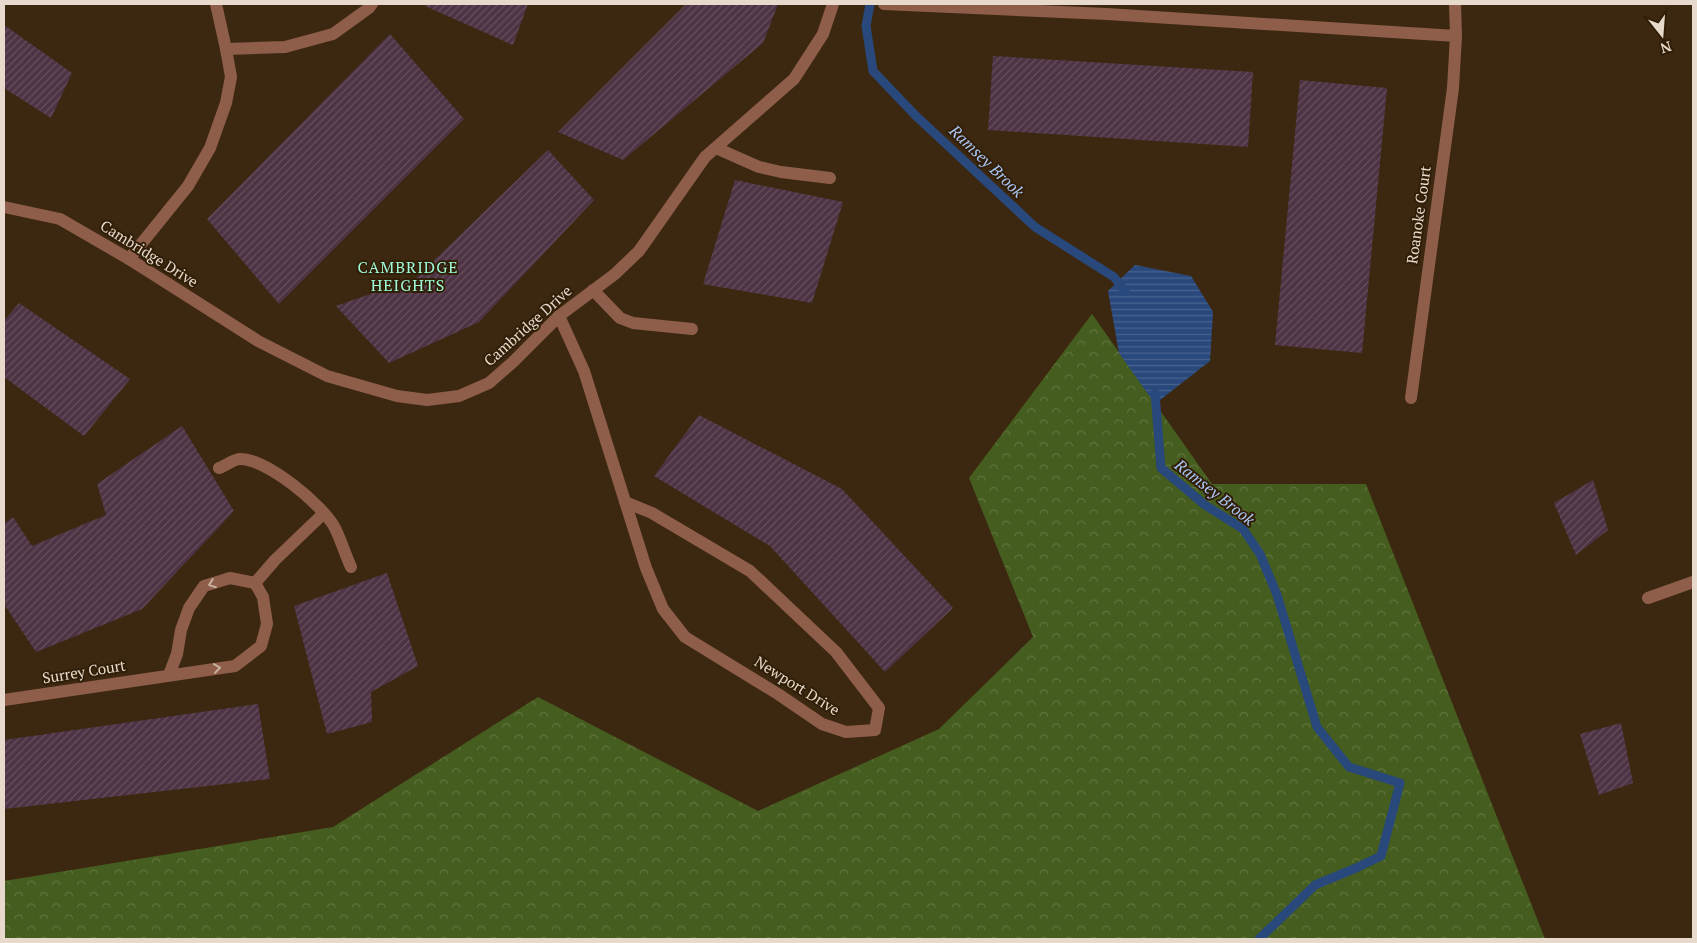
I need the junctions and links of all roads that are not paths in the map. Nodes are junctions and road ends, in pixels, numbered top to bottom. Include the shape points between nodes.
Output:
1 (216, 4) edge
2 (372, 4) edge
3 (833, 4) edge
4 (884, 4) edge
5 (1455, 4) edge
6 (1107, 9) edge
7 (1456, 36) junction
8 (226, 48) junction
9 (716, 148) junction
10 (830, 178) dead end
11 (4, 207) edge
12 (129, 259) junction
13 (593, 290) junction
14 (559, 316) junction
15 (692, 329) dead end
16 (1411, 398) dead end
17 (219, 468) dead end
18 (624, 502) junction
19 (324, 514) junction
20 (351, 567) dead end
21 (1693, 582) edge
22 (255, 583) junction
23 (1648, 598) dead end
24 (169, 675) junction
25 (4, 700) edge

1 - 8 street
2 - 8 street via 333,34 285,47
3 - 9 street, Cambridge Drive via 823,34 794,79
4 - 6 street
5 - 7 street, Roanoke Court
6 - 7 street
7 - 16 street, Roanoke Court via 1453,88
8 - 12 street via 231,78 210,148 188,186
9 - 10 street via 759,167
9 - 13 street, Cambridge Drive via 704,157 639,251
11 - 12 street, Cambridge Drive via 60,219
12 - 14 street, Cambridge Drive via 258,341 327,376 397,396 427,400 459,396 489,383
13 - 14 street, Cambridge Drive
13 - 15 street via 620,318 633,323
14 - 18 street, Newport Drive via 584,371
17 - 19 street via 239,459 258,463 280,474
18 - 18 street, Newport Drive via 663,609 685,637 822,724 846,732 875,730 879,708 836,652 750,571 652,513
19 - 20 street via 334,526
19 - 22 street
21 - 23 street
22 -> 24 street via 230,578 204,586 189,608
24 -> 22 street, Surrey Court via 235,666 261,646 268,624 263,597
24 - 25 street, Surrey Court

